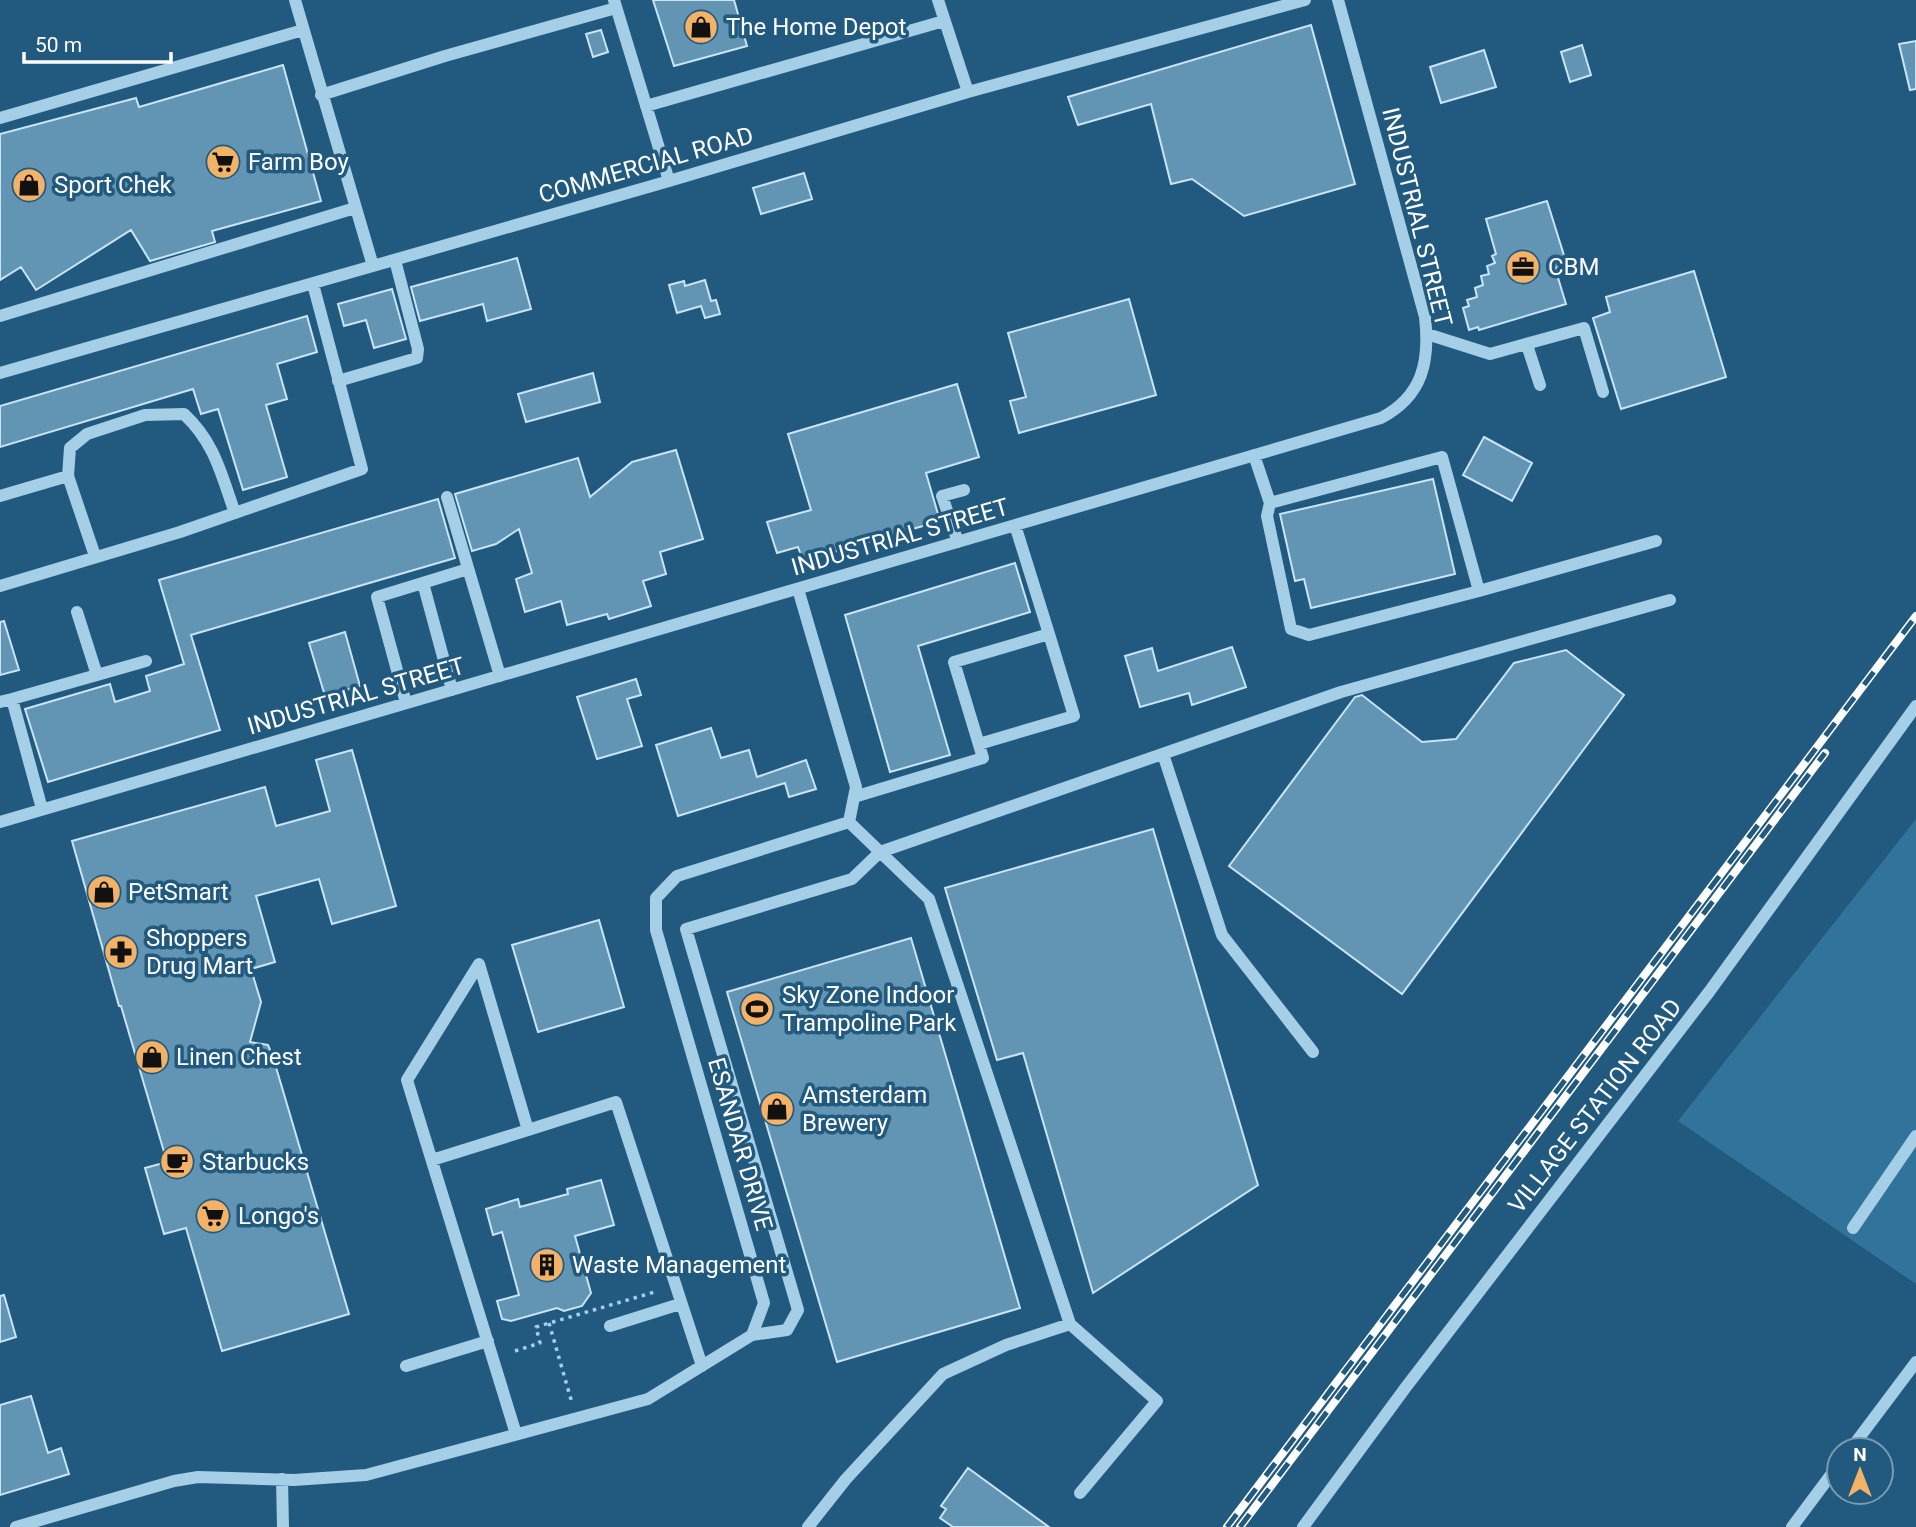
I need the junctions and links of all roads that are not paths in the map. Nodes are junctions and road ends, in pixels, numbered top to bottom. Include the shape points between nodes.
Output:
1 (295, 0) edge
2 (938, 0) edge
3 (1305, 0) edge
4 (1338, 0) edge
5 (615, 4) edge
6 (944, 21) junction
7 (303, 30) junction
8 (968, 92) junction
9 (321, 95) junction
10 (646, 106) junction
11 (0, 118) edge
12 (670, 181) junction
13 (355, 208) junction
14 (395, 260) junction
15 (373, 266) junction
16 (313, 284) junction
17 (0, 316) edge
18 (1427, 334) junction
19 (1527, 345) junction
20 (0, 373) edge
21 (338, 381) junction
22 (1539, 385) dead end
23 (1603, 392) dead end
24 (1254, 455) junction
25 (68, 477) junction
26 (964, 489) dead end
27 (0, 496) edge
28 (447, 497) dead end
29 (1270, 503) junction
30 (235, 513) junction
31 (1015, 525) junction
32 (1656, 541) dead end
33 (958, 542) junction
34 (95, 556) junction
35 (468, 569) junction
36 (422, 583) junction
37 (0, 586) edge
38 (798, 589) junction
39 (1479, 591) junction
40 (1670, 600) dead end
41 (77, 612) dead end
42 (1049, 634) junction
43 (146, 661) dead end
44 (97, 675) junction
45 (500, 676) junction
46 (452, 690) junction
47 (6, 701) edge
48 (406, 703) junction
49 (1916, 706) edge
50 (979, 744) junction
51 (1163, 754) junction
52 (854, 797) junction
53 (42, 809) junction
54 (0, 822) edge
55 (849, 822) junction
56 (880, 852) junction
57 (1313, 1052) dead end
58 (528, 1129) junction
59 (1916, 1136) edge
60 (432, 1160) junction
61 (1853, 1228) dead end
62 (680, 1304) junction
63 (1070, 1324) junction
64 (610, 1326) dead end
65 (752, 1335) junction
66 (488, 1341) junction
67 (1916, 1362) edge
68 (406, 1366) dead end
69 (702, 1366) junction
70 (516, 1434) junction
71 (1860, 1436) edge
72 (282, 1479) junction
73 (1825, 1483) edge
74 (1080, 1493) dead end
75 (16, 1527) edge
76 (283, 1527) edge
77 (808, 1527) edge
78 (1303, 1527) edge
79 (1792, 1527) edge

1 - 7 street
2 - 6 street
3 - 8 street, COMMERCIAL ROAD
4 - 18 street, INDUSTRIAL STREET
5 - 9 street
5 - 10 street
6 - 8 street
6 - 10 street
7 - 9 street
7 - 11 street
8 - 12 street, COMMERCIAL ROAD
9 - 13 street
10 - 12 street
12 - 14 street, COMMERCIAL ROAD
13 - 15 street
13 - 17 street
14 - 15 street, COMMERCIAL ROAD
14 - 21 street via 417,358
15 - 16 street, COMMERCIAL ROAD
16 - 20 street, COMMERCIAL ROAD
16 - 21 street
18 - 19 street via 1490,354
18 - 24 street, INDUSTRIAL STREET via 1421,380 1394,411
19 - 22 street
19 - 23 street via 1584,328
21 - 30 street via 362,469
24 - 29 street
24 - 31 street, INDUSTRIAL STREET
25 - 27 street
25 - 30 street via 71,448 87,434 145,415 184,414 200,429 214,453
25 - 34 street
26 - 33 street via 942,496
28 - 35 street
29 - 39 street via 1442,457
29 - 39 street via 1267,516 1292,629 1309,635
30 - 34 street
31 - 33 street, INDUSTRIAL STREET
31 - 42 street
32 - 39 street
33 - 38 street, INDUSTRIAL STREET
34 - 37 street
35 - 36 street
35 - 45 street
36 - 46 street
36 - 48 street via 377,597
38 - 45 street, INDUSTRIAL STREET
38 - 52 street via 856,786
40 - 51 street via 1341,692
41 - 44 street
42 - 50 street via 954,662
42 - 50 street via 1074,716
43 - 44 street
44 - 47 street
45 - 46 street, INDUSTRIAL STREET
46 - 48 street, INDUSTRIAL STREET
47 - 53 street
48 - 53 street, INDUSTRIAL STREET
49 - 78 street, VILLAGE STATION ROAD via 1709,992
50 - 52 street via 983,758
51 - 56 street
51 - 57 street via 1222,935
52 - 55 street
53 - 54 street, INDUSTRIAL STREET
55 - 56 street
55 - 65 street, ESANDAR DRIVE via 677,876 656,898 656,930 764,1303
56 - 63 street via 929,900
56 - 65 street via 852,879 686,929 797,1310 787,1330
58 - 60 street
58 - 60 street via 479,964 407,1080
58 - 62 street via 616,1102
59 - 61 street
60 - 66 street
62 - 64 street
62 - 69 street
63 - 74 street via 1157,1401
63 - 77 street via 1006,1345 943,1374
65 - 69 street
66 - 68 street
66 - 70 street
67 - 71 street
69 - 70 street via 648,1399
70 - 72 street via 366,1475
72 - 75 street via 198,1477 174,1481
72 - 76 street
73 - 79 street

